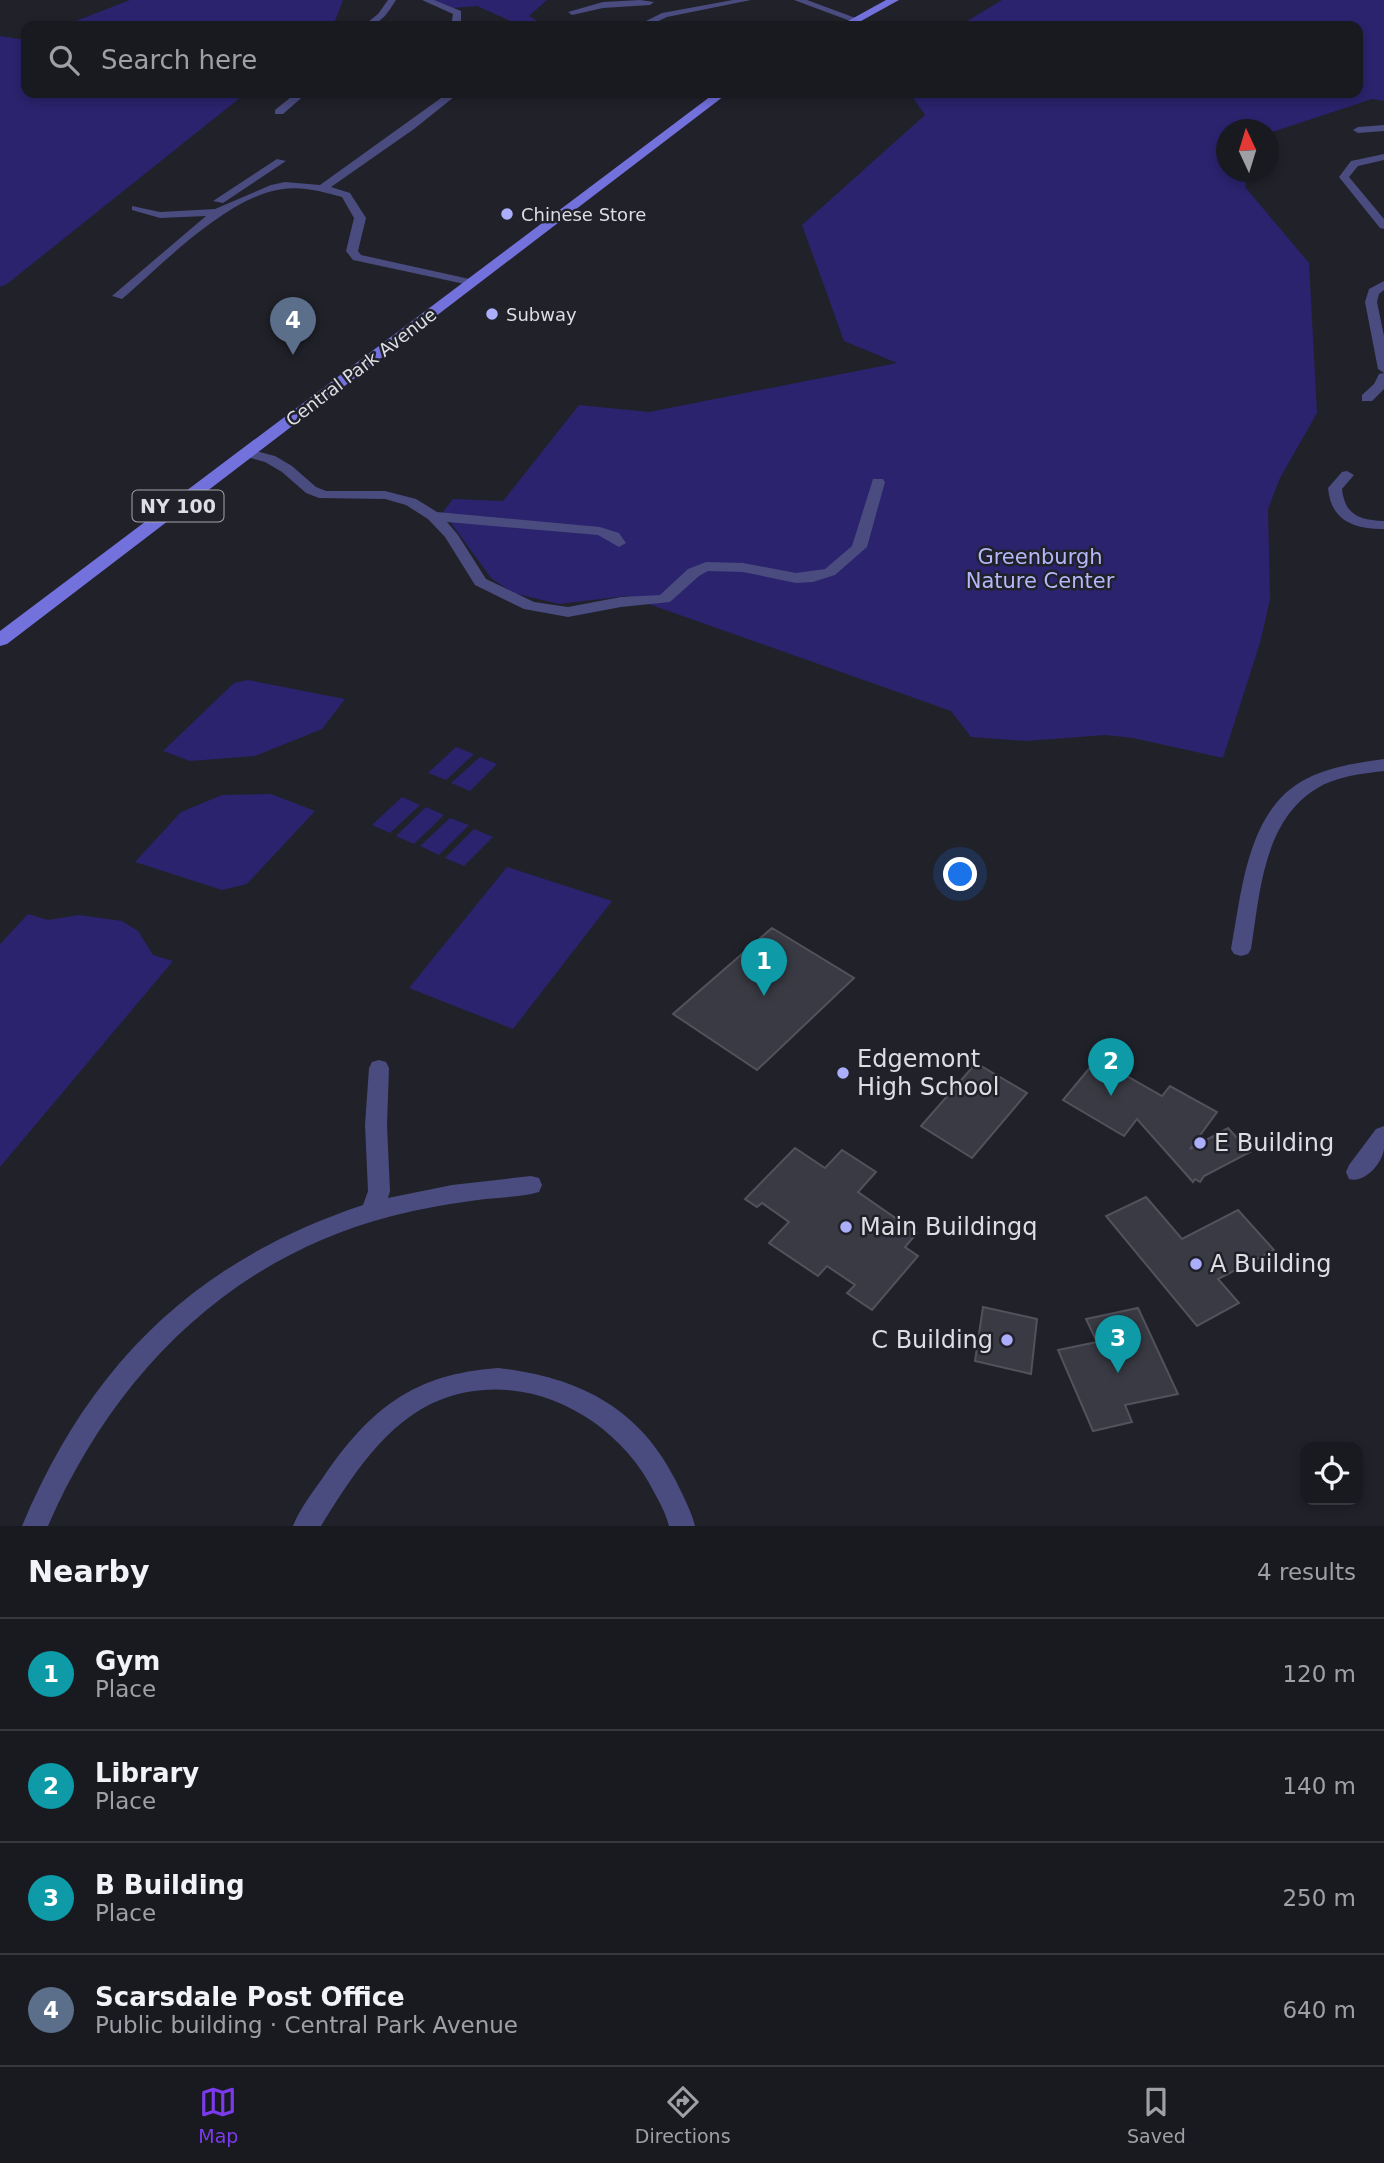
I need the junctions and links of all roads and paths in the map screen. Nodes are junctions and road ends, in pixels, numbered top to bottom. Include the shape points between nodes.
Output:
1 (392, 0) edge
2 (426, 0) edge
3 (747, 0) edge
4 (798, 0) edge
5 (894, 0) edge
6 (650, 1) edge
7 (572, 12) dead end
8 (656, 19) junction
9 (856, 20) joint
10 (374, 21) edge
11 (458, 21) edge
12 (651, 21) edge
13 (658, 21) edge
14 (296, 98) edge
15 (448, 98) edge
16 (715, 98) edge
17 (279, 112) dead end
18 (1384, 128) edge
19 (1358, 130) dead end
20 (1384, 157) edge
21 (281, 161) dead end
22 (322, 188) junction
23 (135, 208) dead end
24 (215, 212) junction
25 (198, 213) junction
26 (1384, 226) edge
27 (470, 283) junction
28 (1384, 285) edge
29 (118, 296) dead end
30 (1384, 369) edge
31 (1384, 377) edge
32 (1367, 398) dead end
33 (248, 453) junction
34 (1347, 475) dead end
35 (878, 482) dead end
36 (433, 516) junction
37 (1384, 525) edge
38 (619, 543) dead end
39 (0, 640) edge
40 (1384, 765) edge
41 (1241, 949) dead end
42 (379, 1068) dead end
43 (1384, 1135) edge
44 (1357, 1172) dead end
45 (531, 1185) dead end
46 (372, 1211) junction
47 (35, 1526) edge
48 (306, 1526) edge
49 (682, 1526) edge

1 - 10 street
2 - 11 street via 457,12
3 - 8 street
4 - 9 street
5 - 9 main road
6 - 7 street
6 - 8 street
8 - 12 street
8 - 13 street
14 - 17 street
15 - 22 street
16 - 27 main road, Central Park Avenue / NY 100
18 - 19 street
20 - 26 street via 1352,164 1344,177
21 - 25 street
22 - 24 street via 275,187
22 - 27 street via 346,194 359,216 352,251 357,258
23 - 25 street via 160,215
24 - 25 street
24 - 29 street
27 - 33 main road, Central Park Avenue / NY 100
28 - 30 street via 1373,292 1371,302
31 - 32 street
33 - 36 street via 270,459 310,490 324,495 385,495 411,502
33 - 39 main road, Central Park Avenue / NY 100
34 - 37 street via 1335,488 1341,512 1357,522
35 - 36 street via 860,546 824,575 798,580 710,566 692,573 664,599 568,612 530,606 480,582 451,535
36 - 38 street via 600,531
40 - 41 street via 1331,775 1298,792 1276,813 1262,847
42 - 46 street via 379,1191
43 - 44 street
45 - 46 street via 433,1197
46 - 47 street via 282,1248 178,1317 134,1361 97,1408 67,1457
48 - 49 street via 342,1469 405,1406 438,1389 469,1381 523,1381 548,1385 596,1407 644,1451

